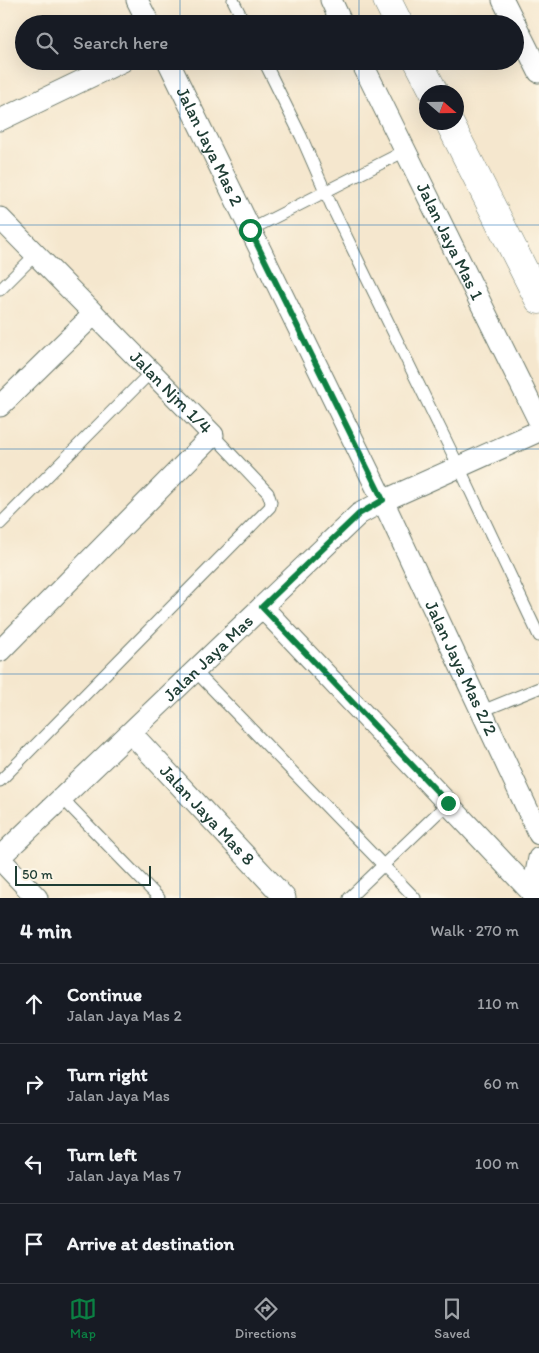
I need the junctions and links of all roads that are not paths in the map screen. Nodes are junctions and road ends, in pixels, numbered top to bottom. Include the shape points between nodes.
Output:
1 (137, 0) edge
2 (233, 0) edge
3 (331, 0) edge
4 (388, 0) edge
5 (503, 0) edge
6 (144, 15) edge
7 (240, 15) edge
8 (338, 15) edge
9 (396, 15) edge
10 (510, 15) edge
11 (524, 42) edge
12 (104, 70) edge
13 (172, 70) edge
14 (268, 70) edge
15 (365, 70) edge
16 (423, 70) edge
17 (539, 72) edge
18 (430, 85) edge
19 (0, 120) edge
20 (453, 130) edge
21 (405, 151) junction
22 (325, 192) junction
23 (0, 218) edge
24 (250, 230) junction
25 (36, 254) junction
26 (0, 290) edge
27 (539, 300) edge
28 (94, 314) junction
29 (151, 372) junction
30 (0, 406) edge
31 (539, 421) edge
32 (539, 431) edge
33 (213, 435) junction
34 (459, 467) junction
35 (383, 500) junction
36 (0, 524) edge
37 (262, 607) junction
38 (539, 636) edge
39 (0, 651) edge
40 (194, 671) junction
41 (539, 688) edge
42 (482, 711) junction
43 (130, 732) junction
44 (0, 780) edge
45 (62, 798) junction
46 (448, 803) junction
47 (539, 834) edge
48 (0, 858) edge
49 (539, 858) edge
50 (383, 865) junction
51 (535, 895) edge
52 (37, 898) edge
53 (159, 898) edge
54 (285, 898) edge
55 (349, 898) edge
56 (415, 898) edge

1 - 6 street
2 - 7 lane
3 - 8 street
4 - 9 street
5 - 10 street
11 - 17 street
12 - 19 street
13 - 24 street, Jalan Jaya Mas 2
14 - 22 lane
15 - 21 street, Jalan Jaya Mas 1
16 - 18 street
20 - 27 street
21 - 22 lane
21 - 31 street, Jalan Jaya Mas 1
22 - 24 lane
22 - 34 lane
23 - 25 street, Jalan Njm 1/4
24 - 35 street, Jalan Jaya Mas 2
25 - 26 lane
25 - 28 street, Jalan Njm 1/4
28 - 29 street, Jalan Njm 1/4
28 - 30 street
29 - 33 street, Jalan Njm 1/4
29 - 36 lane
32 - 34 street, Jalan Jaya Mas
33 - 39 street, Jalan Njm 1/4
33 - 44 lane via 268,493 270,508
34 - 35 street, Jalan Jaya Mas
34 - 38 lane
35 - 37 street, Jalan Jaya Mas via 359,514
35 - 42 street, Jalan Jaya Mas 2/2
37 - 40 street, Jalan Jaya Mas
37 - 46 street
40 - 43 street, Jalan Jaya Mas
40 - 50 lane
41 - 42 lane
42 - 47 street, Jalan Jaya Mas 2/2
43 - 45 street, Jalan Jaya Mas
43 - 54 street, Jalan Jaya Mas 8
45 - 48 street, Jalan Jaya Mas
45 - 53 lane
46 - 50 lane
46 - 51 street
48 - 52 street
49 - 51 street
50 - 55 lane
50 - 56 lane

